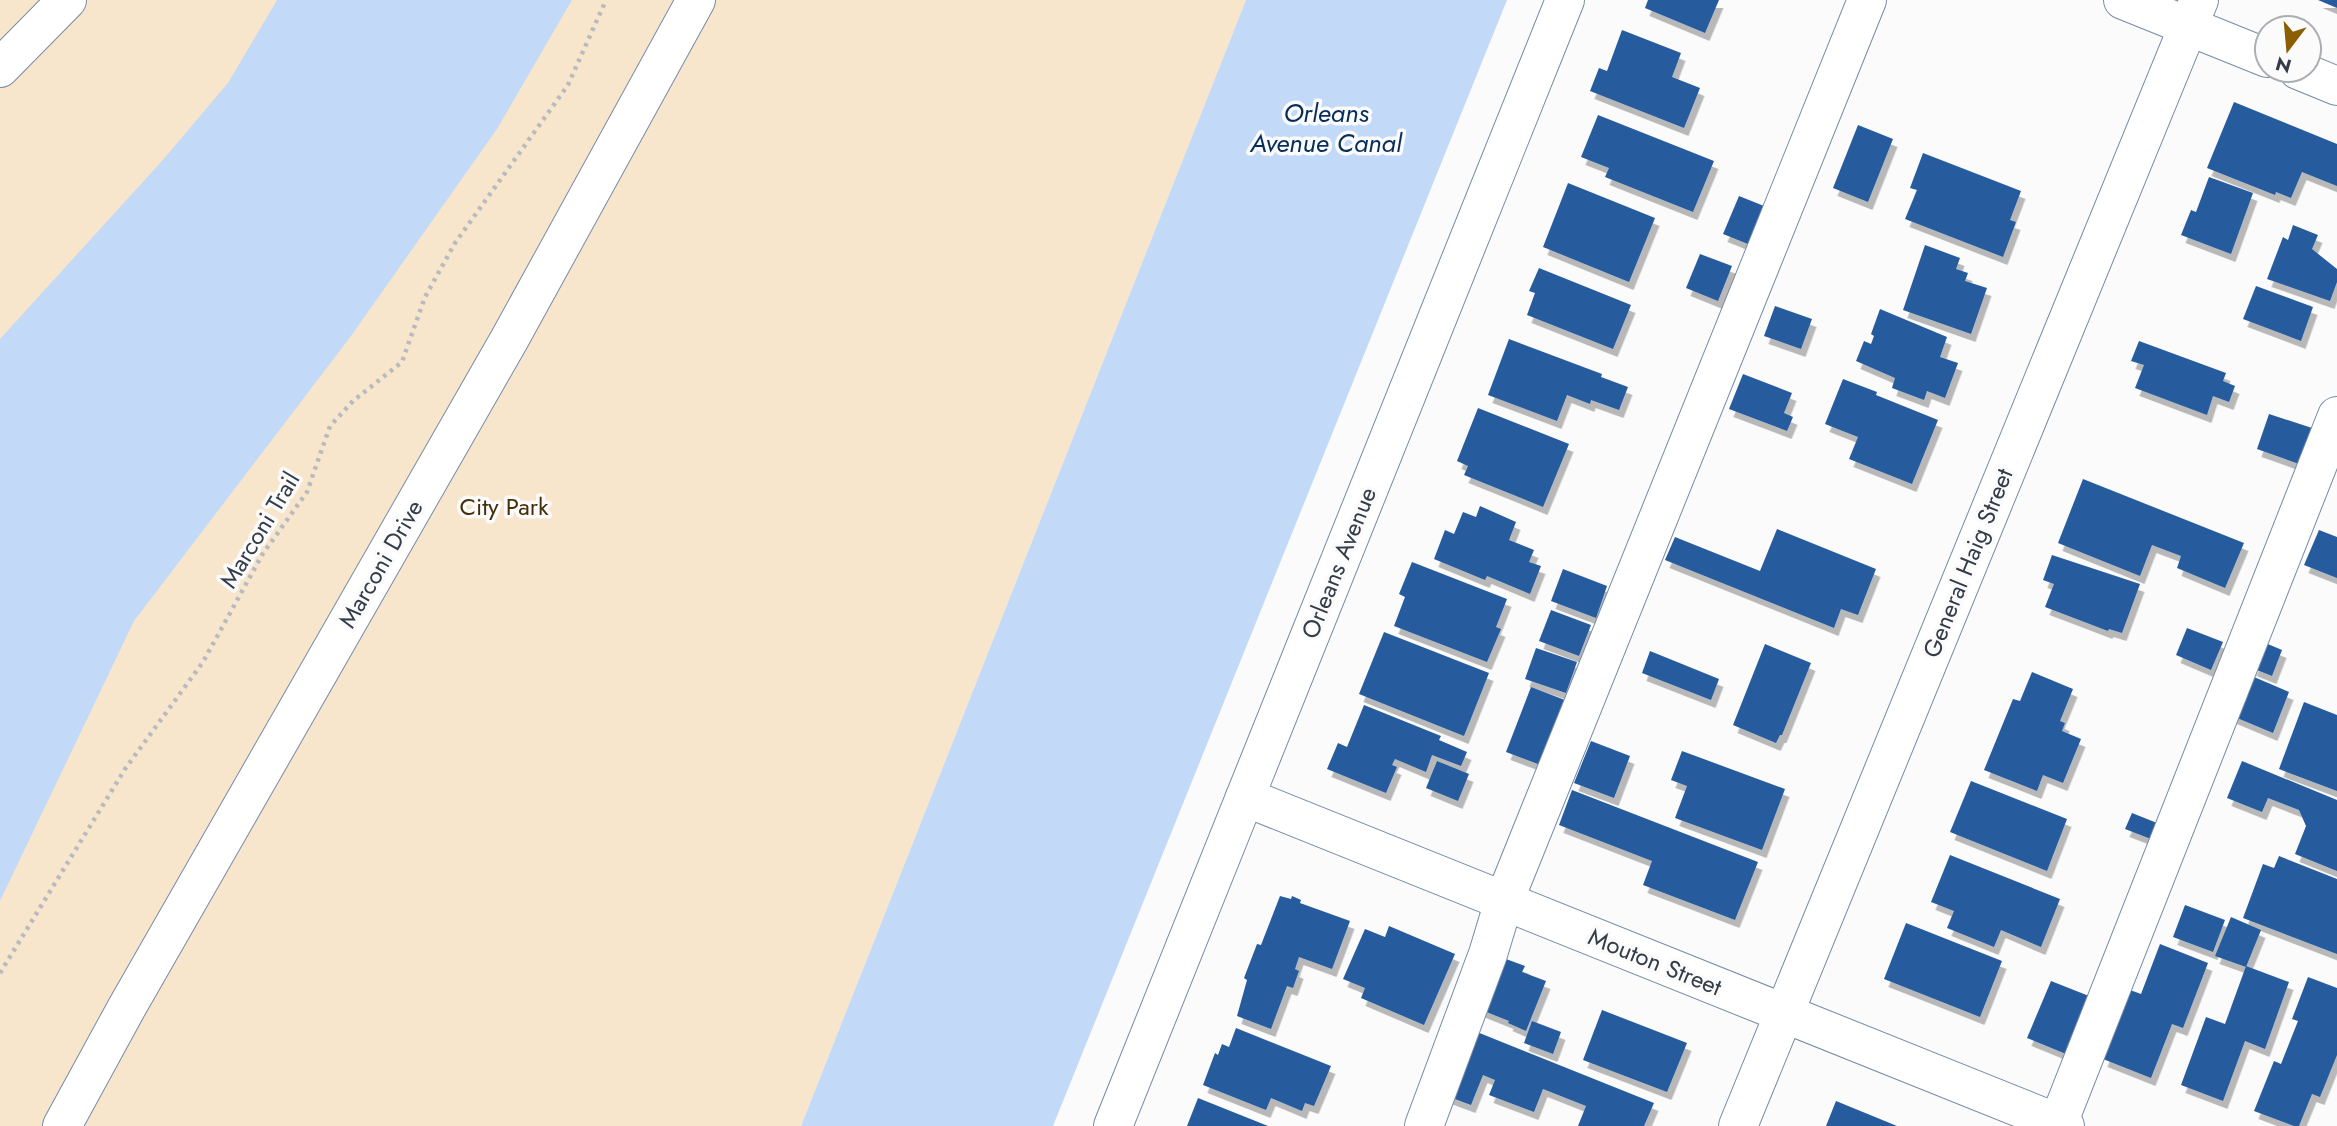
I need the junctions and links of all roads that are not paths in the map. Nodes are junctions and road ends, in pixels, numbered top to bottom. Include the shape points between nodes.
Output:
1 (67, 0) edge
2 (696, 0) edge
3 (1565, 0) edge
4 (1867, 0) edge
5 (2123, 0) edge
6 (2194, 13) edge
7 (2253, 49) edge
8 (0, 68) edge
9 (2337, 416) edge
10 (1245, 797) junction
11 (1504, 901) junction
12 (1783, 1013) junction
13 (2060, 1125) edge
14 (62, 1126) edge
15 (1113, 1126) edge
16 (1424, 1126) edge
17 (1738, 1126) edge

1 - 8 street
2 - 14 street, Marconi Drive via 509,340
3 - 10 street, Orleans Avenue
4 - 11 street
5 - 6 street
6 - 7 street
6 - 12 street, General Haig Street
9 - 13 street
10 - 11 street, Mouton Street
10 - 15 street, Orleans Avenue
11 - 12 street, Mouton Street
11 - 16 street
12 - 13 street, Mouton Street
12 - 17 street, General Haig Street

